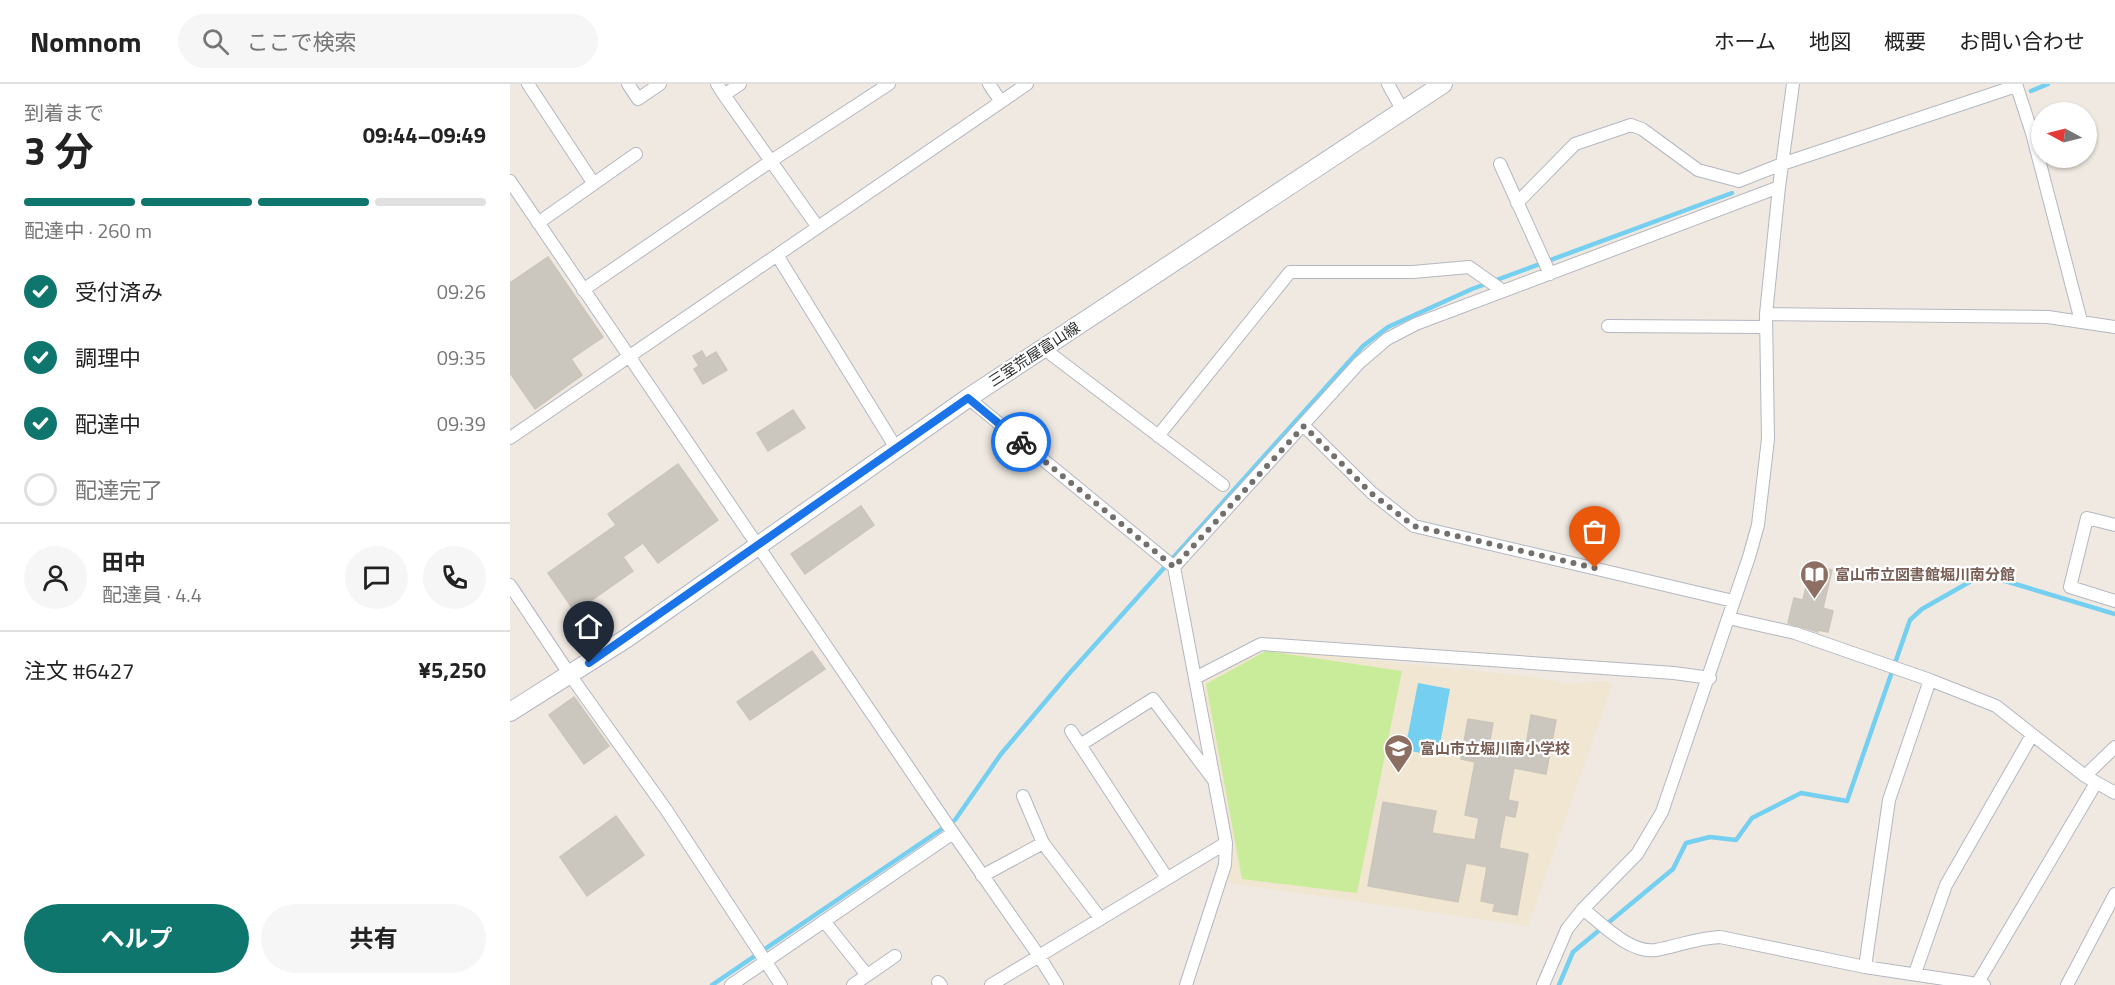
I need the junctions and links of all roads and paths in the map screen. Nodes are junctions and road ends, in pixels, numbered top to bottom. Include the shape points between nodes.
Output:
1 (528, 84) edge
2 (628, 84) edge
3 (660, 84) edge
4 (717, 84) edge
5 (740, 84) edge
6 (889, 84) edge
7 (989, 84) edge
8 (1027, 84) edge
9 (1388, 84) edge
10 (1443, 84) edge
11 (1793, 84) edge
12 (2016, 85) edge
13 (724, 95) junction
14 (1001, 102) junction
15 (1403, 111) junction
16 (636, 154) dead end
17 (771, 161) junction
18 (1500, 164) dead end
19 (1782, 164) junction
20 (510, 181) edge
21 (594, 184) junction
22 (1779, 187) junction
23 (1517, 202) junction
24 (538, 223) junction
25 (817, 226) junction
26 (777, 255) junction
27 (1550, 274) junction
28 (584, 290) junction
29 (1503, 291) junction
30 (1766, 320) junction
31 (2081, 321) junction
32 (1608, 326) dead end
33 (2115, 327) edge
34 (1043, 348) junction
35 (628, 355) junction
36 (968, 398) junction
37 (1304, 426) junction
38 (1158, 436) junction
39 (510, 438) edge
40 (896, 448) junction
41 (1223, 485) dead end
42 (2115, 525) edge
43 (757, 545) junction
44 (1174, 567) junction
45 (510, 585) edge
46 (1733, 600) junction
47 (2115, 601) edge
48 (1728, 618) junction
49 (570, 675) junction
50 (1195, 678) junction
51 (1710, 678) junction
52 (1930, 680) junction
53 (510, 712) edge
54 (1071, 731) dead end
55 (2032, 735) junction
56 (1080, 745) junction
57 (2115, 747) edge
58 (2085, 776) junction
59 (1214, 781) junction
60 (2096, 783) junction
61 (2115, 793) edge
62 (1023, 796) dead end
63 (953, 833) junction
64 (1043, 843) junction
65 (1226, 843) junction
66 (982, 876) junction
67 (1167, 878) junction
68 (2115, 894) edge
69 (1583, 909) junction
70 (1100, 918) junction
71 (824, 921) junction
72 (895, 956) dead end
73 (1039, 956) junction
74 (765, 962) junction
75 (1865, 967) junction
76 (1914, 973) junction
77 (867, 975) junction
78 (1980, 984) edge
79 (731, 985) edge
80 (781, 985) edge
81 (853, 985) edge
82 (991, 985) edge
83 (1057, 985) edge
84 (1186, 985) edge
85 (1544, 985) edge
86 (2067, 985) edge

1 - 21 street
2 - 3 street via 638,99
4 - 13 street
5 - 13 street
6 - 17 street
7 - 14 street
8 - 14 street
9 - 15 street
10 - 15 main road, 三室荒屋富山線
11 - 19 street
12 - 19 street
12 - 31 street
13 - 17 street
14 - 25 street
15 - 34 main road, 三室荒屋富山線
16 - 21 street
17 - 25 street
17 - 28 street
18 - 23 street
19 - 22 street
19 - 23 street via 1739,181 1698,170 1631,125 1575,144
20 - 24 street
21 - 24 street
22 - 27 street
22 - 30 street
23 - 27 street
24 - 28 street
25 - 26 street
26 - 35 street
26 - 40 street
27 - 29 street
28 - 35 street
29 - 37 street via 1387,339 1359,363
29 - 38 street via 1469,267 1413,272 1290,272
30 - 31 street via 2048,317
30 - 32 street
30 - 46 street via 1768,439 1758,525
31 - 33 street
34 - 36 main road, 三室荒屋富山線
34 - 38 street
35 - 39 street
35 - 43 street
36 - 40 main road, 三室荒屋富山線
36 - 44 street
37 - 44 street
37 - 46 street via 1371,493 1414,526
38 - 41 street
40 - 43 main road, 三室荒屋富山線
42 - 47 street via 2087,518 2070,587
43 - 49 main road, 三室荒屋富山線
43 - 63 street
44 - 50 street
45 - 49 street
46 - 48 street
48 - 51 street
48 - 52 street via 1795,633
49 - 53 main road, 三室荒屋富山線
49 - 74 street via 667,811
50 - 51 street via 1262,644
50 - 59 street
51 - 69 street via 1662,812 1637,854
52 - 55 street via 1996,706
52 - 75 street via 1889,800
54 - 56 street
55 - 58 street
55 - 76 street via 1946,885
56 - 59 street via 1153,699
56 - 67 street
57 - 58 street
58 - 60 street
59 - 65 street
60 - 61 street
60 - 78 street
62 - 64 street
63 - 66 street
63 - 71 street
64 - 66 street
64 - 70 street
65 - 67 street
65 - 84 street via 1225,865
66 - 73 street
67 - 70 street
68 - 86 street
69 - 75 street via 1627,942 1653,951 1720,936
69 - 85 street via 1567,929
70 - 73 street
71 - 74 street
71 - 77 street
72 - 77 street
73 - 82 street
73 - 83 street
74 - 79 street
74 - 80 street
75 - 76 street
76 - 78 street
77 - 81 street

